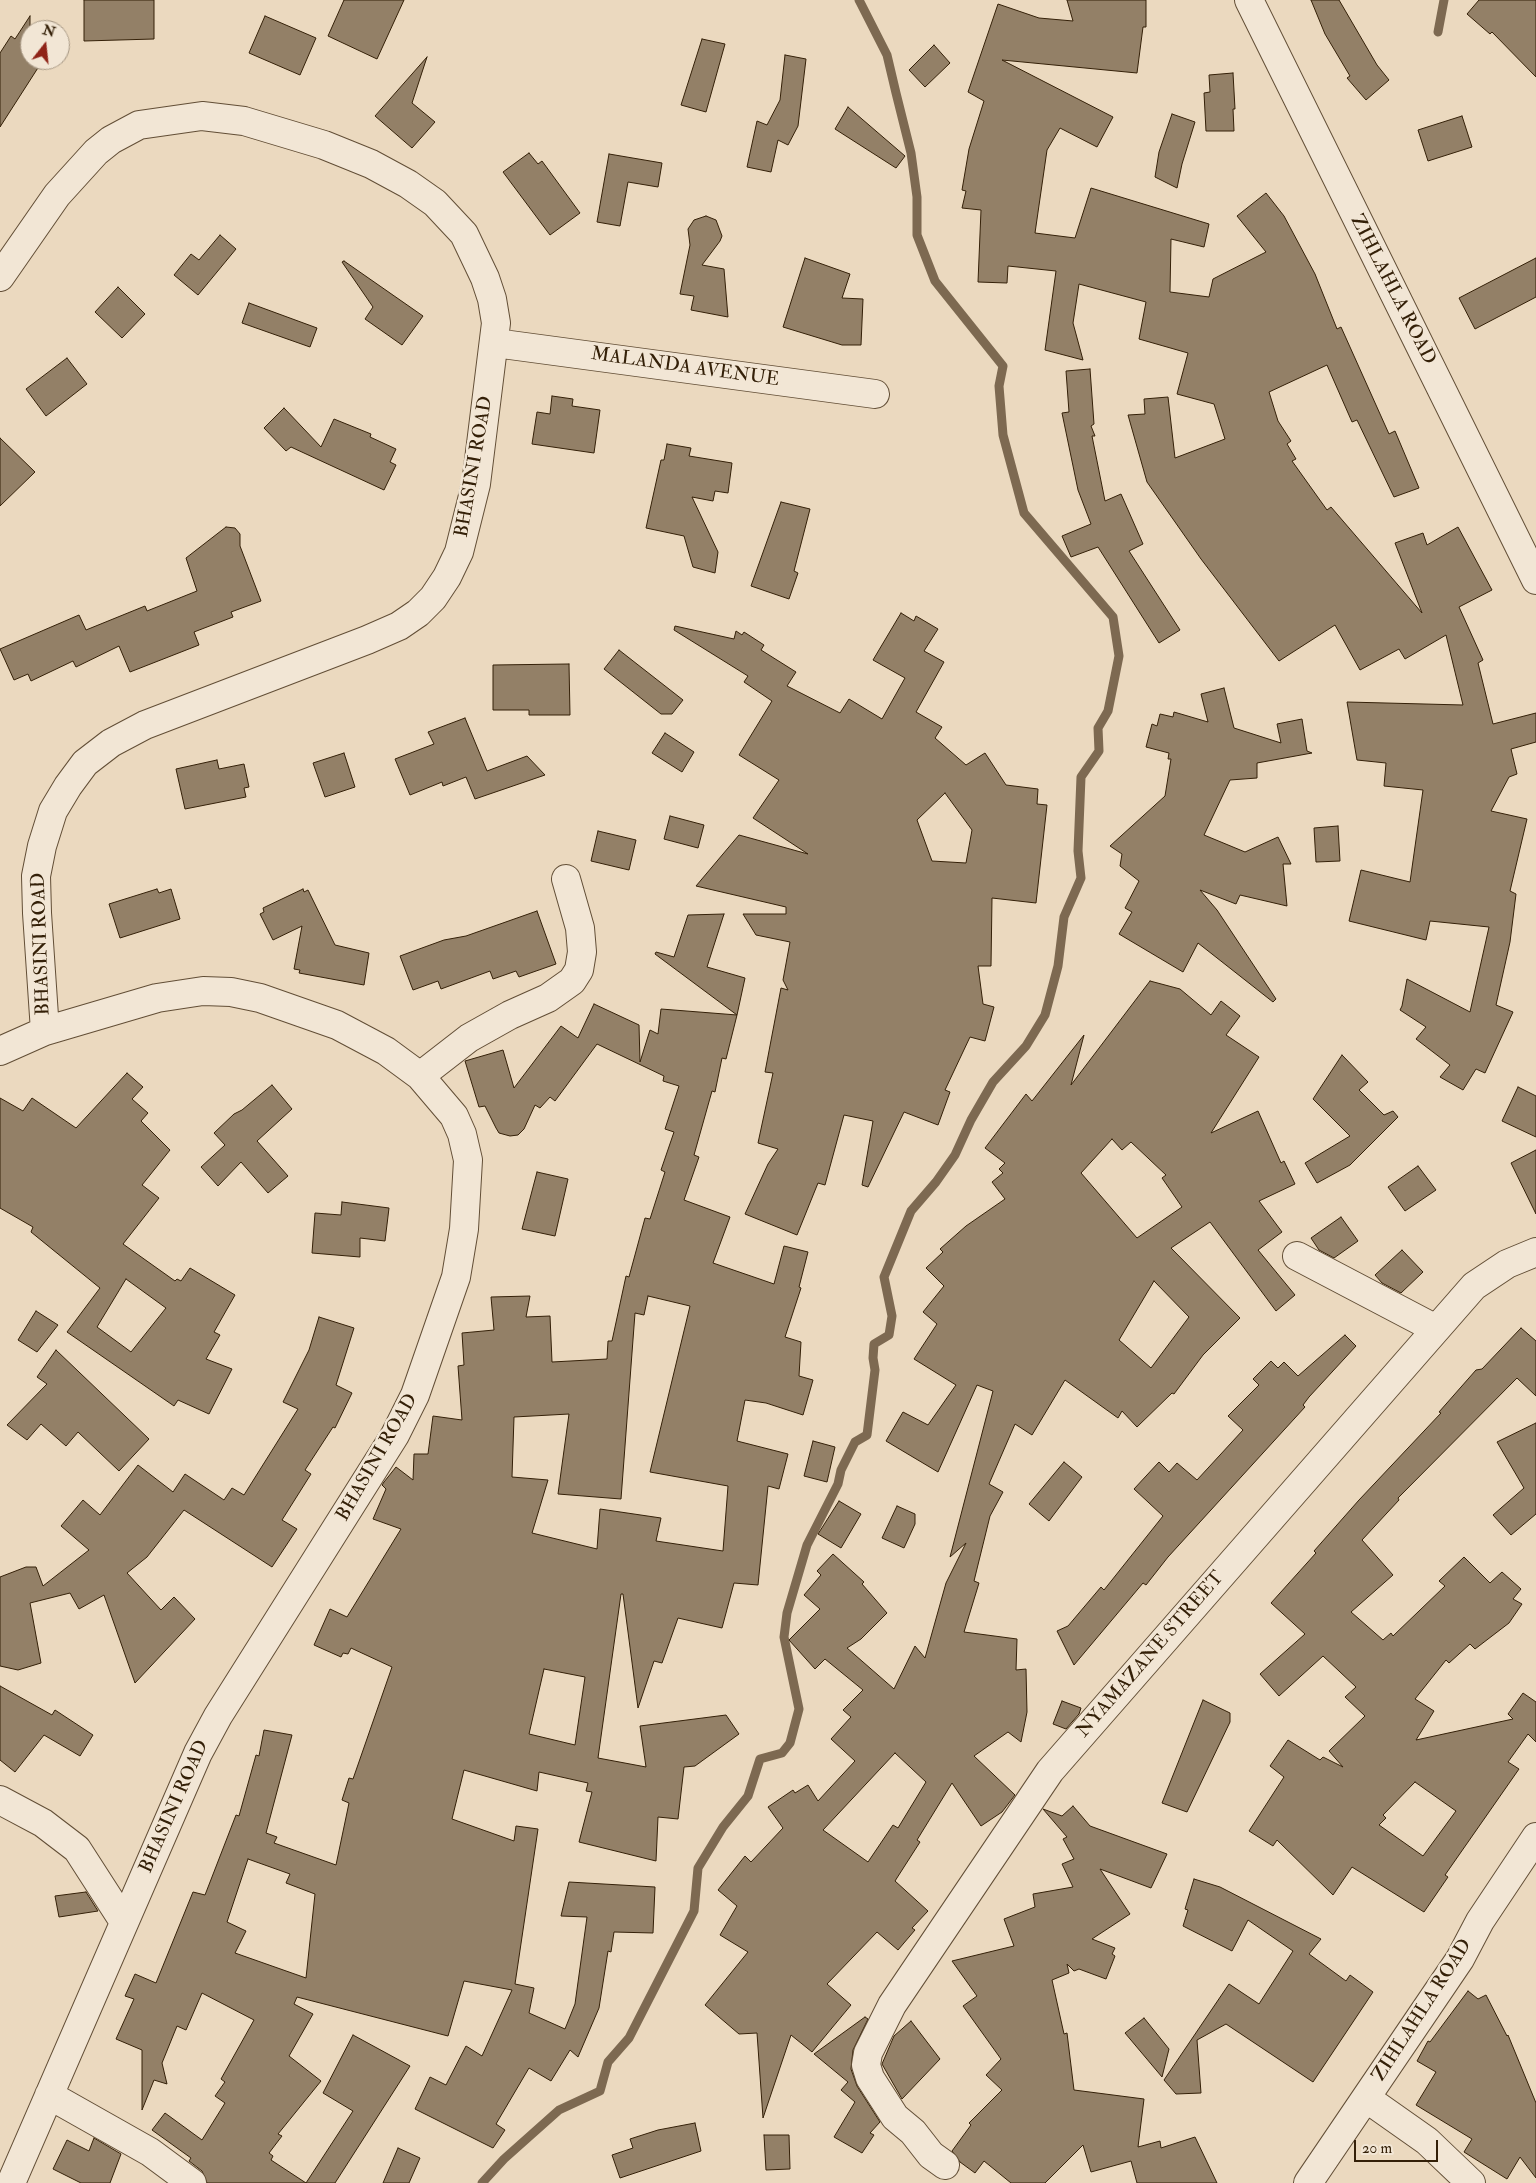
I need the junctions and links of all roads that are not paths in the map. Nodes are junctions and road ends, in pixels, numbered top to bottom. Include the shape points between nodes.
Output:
1 (1249, 0) edge
2 (0, 277) edge
3 (495, 343) junction
4 (874, 394) dead end
5 (1536, 580) edge
6 (566, 879) dead end
7 (45, 1031) junction
8 (0, 1051) edge
9 (420, 1076) junction
10 (1536, 1252) edge
11 (1297, 1256) dead end
12 (1436, 1329) junction
13 (0, 1800) edge
14 (1536, 1837) edge
15 (124, 1922) junction
16 (49, 2095) junction
17 (1366, 2098) junction
18 (945, 2165) dead end
19 (11, 2183) edge
20 (192, 2183) edge
21 (1308, 2183) edge
22 (1471, 2183) edge

1 - 5 street, ZIHLAHLA ROAD
2 - 3 street, BHASINI ROAD via 64,187 82,165 110,140 138,125 172,119 202,116 244,121 324,145 371,164 435,203 464,234 485,278 496,323
3 - 4 street, MALANDA AVENUE
3 - 7 street, BHASINI ROAD via 476,484 459,552 447,577 423,608 399,626 367,640 145,725 85,763 68,786 53,811 36,876
6 - 9 street via 580,928 582,952 572,981 548,998 469,1038
7 - 8 street, BHASINI ROAD
7 - 9 street, BHASINI ROAD via 157,998 203,991 231,992 260,998 337,1026 386,1051
9 - 15 street, BHASINI ROAD via 454,1116 468,1160 464,1229 456,1276 433,1346 415,1395 395,1435 218,1716
10 - 12 street, NYAMAZANE STREET via 1507,1264 1474,1286
11 - 12 street
12 - 18 street, NYAMAZANE STREET via 1050,1771 892,2005 868,2053 866,2065 870,2078 895,2117
13 - 15 street via 43,1823 77,1850
14 - 17 street, ZIHLAHLA ROAD via 1480,1921 1460,1959
15 - 16 street, BHASINI ROAD
16 - 19 street, BHASINI ROAD
16 - 20 street via 150,2152
17 - 21 street, ZIHLAHLA ROAD
17 - 22 street via 1427,2141

